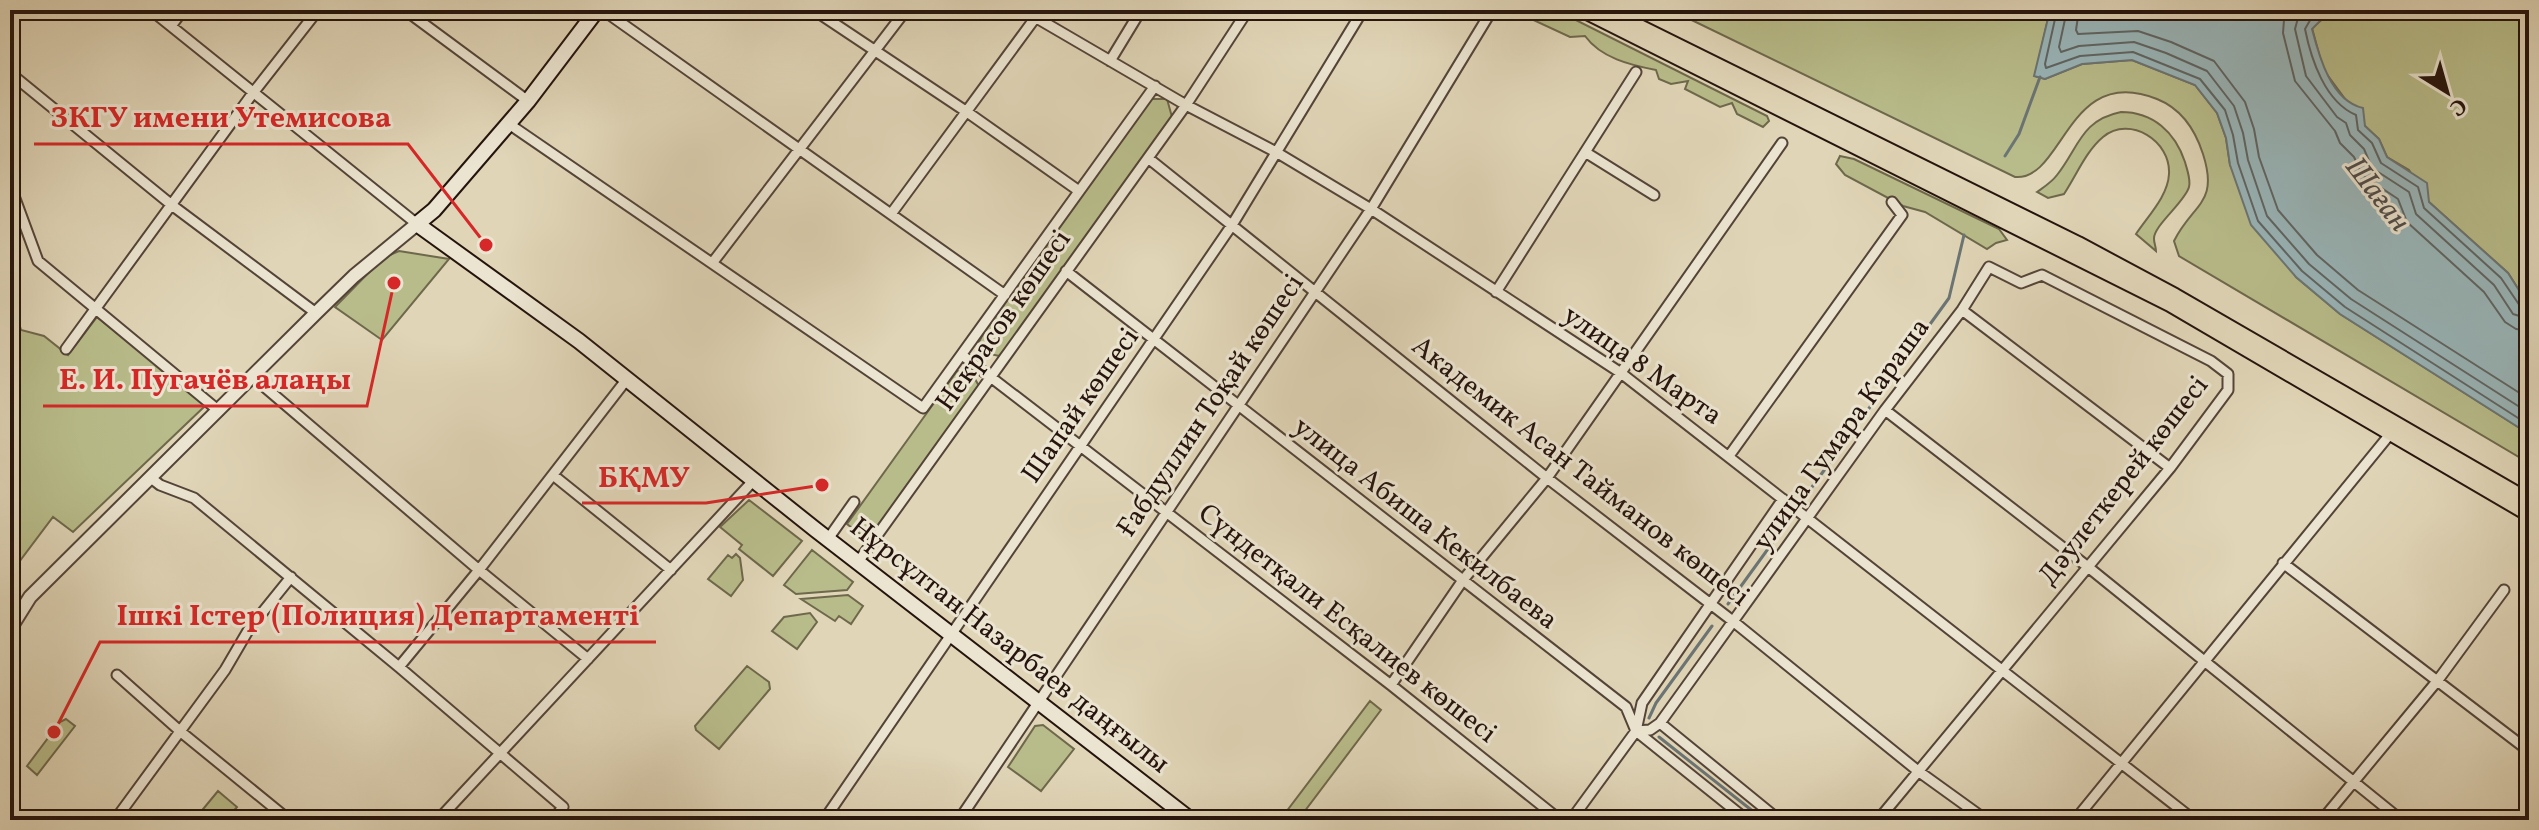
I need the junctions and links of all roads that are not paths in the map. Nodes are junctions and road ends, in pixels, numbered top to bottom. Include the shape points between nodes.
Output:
1 (151, 10) edge
2 (183, 10) edge
3 (318, 10) edge
4 (405, 10) edge
5 (600, 10) edge
6 (814, 10) edge
7 (906, 10) edge
8 (1023, 10) edge
9 (1141, 10) edge
10 (1248, 10) edge
11 (1363, 10) edge
12 (1492, 10) edge
13 (1583, 10) edge
14 (1605, 10) edge
15 (1038, 14) edge
16 (171, 26) junction
17 (877, 51) junction
18 (1110, 61) junction
19 (1636, 72) dead end
20 (10, 73) edge
21 (1155, 86) junction
22 (253, 93) junction
23 (528, 101) junction
24 (1186, 105) junction
25 (967, 112) junction
26 (509, 124) junction
27 (1782, 143) dead end
28 (799, 150) junction
29 (1276, 152) junction
30 (1585, 152) junction
31 (1148, 158) junction
32 (10, 185) edge
33 (1079, 191) junction
34 (1654, 195) dead end
35 (1892, 202) dead end
36 (173, 206) junction
37 (1371, 209) junction
38 (891, 214) junction
39 (417, 224) junction
40 (1232, 225) junction
41 (713, 262) junction
42 (1989, 267) joint
43 (1066, 271) junction
44 (1314, 290) junction
45 (1496, 292) junction
46 (1005, 295) junction
47 (95, 310) junction
48 (1962, 310) junction
49 (316, 313) junction
50 (1155, 338) junction
51 (66, 349) dead end
52 (962, 355) junction
53 (1621, 373) junction
54 (253, 377) junction
55 (991, 378) junction
56 (627, 379) junction
57 (1237, 406) junction
58 (1885, 410) junction
59 (219, 411) junction
60 (2394, 428) junction
61 (1080, 445) junction
62 (1729, 456) junction
63 (2170, 468) junction
64 (553, 475) junction
65 (151, 478) junction
66 (1547, 478) junction
67 (754, 480) junction
68 (1783, 499) junction
69 (2529, 501) edge
70 (854, 502) dead end
71 (1168, 511) junction
72 (2529, 514) edge
73 (1807, 518) junction
74 (828, 539) junction
75 (858, 562) junction
76 (2283, 563) junction
77 (2088, 567) junction
78 (479, 570) junction
79 (671, 570) junction
80 (291, 577) junction
81 (1463, 580) junction
82 (2504, 590) dead end
83 (1711, 603) junction
84 (1734, 622) junction
85 (10, 629) edge
86 (951, 632) junction
87 (588, 659) junction
88 (2203, 661) junction
89 (399, 667) junction
90 (2003, 670) junction
91 (117, 675) dead end
92 (2438, 680) junction
93 (1391, 685) junction
94 (1040, 701) junction
95 (1660, 723) junction
96 (1636, 731) junction
97 (181, 732) junction
98 (2529, 751) edge
99 (501, 752) junction
100 (2121, 763) junction
101 (1918, 771) junction
102 (2354, 782) junction
103 (115, 820) edge
104 (289, 820) edge
105 (438, 820) edge
106 (553, 820) edge
107 (824, 820) edge
108 (959, 820) edge
109 (1191, 820) edge
110 (1560, 820) edge
111 (1571, 820) edge
112 (1747, 820) edge
113 (1779, 820) edge
114 (1878, 820) edge
115 (1986, 820) edge
116 (2075, 820) edge
117 (2194, 820) edge
118 (2322, 820) edge
119 (2401, 820) edge

1 - 16 street, Нұрсұлтан Назарбаев даңғылы
2 - 16 street
3 - 22 street
4 - 23 street
5 - 23 main road
5 - 28 street
6 - 17 street
7 - 17 street
8 - 15 street, улица 8 Марта
9 - 18 street
10 - 24 street, Некрасов көшесі
11 - 29 street, Шапай көшесі
12 - 37 street, Ғабдуллин Тоқай көшесі
13 - 60 main road via 2156,297
14 - 60 main road via 2078,244 2250,337
15 - 18 street, улица 8 Марта
15 - 25 street
16 - 22 street, Нұрсұлтан Назарбаев даңғылы
17 - 25 street
17 - 28 street
18 - 21 street, улица 8 Марта
19 - 30 street
20 - 36 street
21 - 24 street, улица 8 Марта
21 - 33 street, Некрасов көшесі
22 - 36 street
22 - 39 street, Нұрсұлтан Назарбаев даңғылы
23 - 26 main road
24 - 29 street, улица 8 Марта
24 - 31 street, Некрасов көшесі
25 - 33 street
25 - 38 street
26 - 39 main road
26 - 41 street
27 - 53 street
28 - 38 street
28 - 41 street
29 - 37 street, улица 8 Марта
29 - 40 street, Шапай көшесі
30 - 34 street
30 - 45 street
31 - 40 street, Академик Асан Тайманов көшесі
31 - 43 street, Некрасов көшесі
32 - 47 street via 38,261
33 - 46 street, Некрасов көшесі
35 - 62 street via 1902,215
36 - 47 street
36 - 49 street
37 - 44 street, Ғабдуллин Тоқай көшесі
37 - 45 street, улица 8 Марта
38 - 46 street
39 - 49 street
39 - 56 main road, Нұрсұлтан Назарбаев даңғылы
40 - 44 street, Академик Асан Тайманов көшесі
40 - 50 street, Шапай көшесі
41 - 52 street, Некрасов көшесі via 923,408
42 - 48 street, улица Гумара Караша
42 - 63 street, Дәулеткерей көшесі via 2021,283 2042,275 2228,374 2228,390
43 - 50 street, улица Абиша Кекилбаева
43 - 55 street, Некрасов көшесі
44 - 57 street, Ғабдуллин Тоқай көшесі
44 - 66 street, Академик Асан Тайманов көшесі
45 - 53 street, улица 8 Марта
46 - 52 street, Некрасов көшесі
47 - 51 street
47 - 59 street
48 - 58 street, улица Гумара Караша
48 - 63 street
49 - 54 street
50 - 57 street, улица Абиша Кекилбаева
50 - 61 street, Шапай көшесі
52 - 55 street, Сүндетқали Есқалиев көшесі
53 - 62 street, улица 8 Марта
53 - 66 street
54 - 59 street
54 - 78 street
55 - 61 street, Сүндетқали Есқалиев көшесі
55 - 75 street, Некрасов көшесі
56 - 64 street
56 - 67 main road, Нұрсұлтан Назарбаев даңғылы
57 - 71 street, Ғабдуллин Тоқай көшесі
57 - 81 street, улица Абиша Кекилбаева
58 - 73 street, улица Гумара Караша
58 - 77 street
59 - 65 street
60 - 69 main road
60 - 72 main road
60 - 76 street
61 - 71 street, Сүндетқали Есқалиев көшесі
61 - 86 street, Шапай көшесі
62 - 68 street, улица 8 Марта
63 - 77 street, Дәулеткерей көшесі
64 - 78 street
64 - 79 street
65 - 80 street via 194,498
65 - 85 street via 30,597
66 - 81 street
66 - 83 street, Академик Асан Тайманов көшесі
67 - 74 main road, Нұрсұлтан Назарбаев даңғылы
67 - 79 street
68 - 73 street, улица 8 Марта
68 - 83 street, улица Гумара Караша
70 - 74 street
71 - 93 street, Сүндетқали Есқалиев көшесі
71 - 94 street, Ғабдуллин Тоқай көшесі
73 - 84 street, улица Гумара Караша
73 - 90 street, улица 8 Марта
74 - 75 main road, Нұрсұлтан Назарбаев даңғылы
75 - 86 main road, Нұрсұлтан Назарбаев даңғылы
76 - 88 street
76 - 92 street
77 - 88 street
77 - 90 street, Дәулеткерей көшесі
78 - 87 street
78 - 89 street
79 - 87 street
80 - 89 street
80 - 97 street via 249,629
81 - 93 street
81 - 96 street, улица Абиша Кекилбаева via 1626,707
82 - 92 street
83 - 84 street, Академик Асан Тайманов көшесі
83 - 96 street, улица Гумара Караша via 1642,703
84 - 95 street, улица Гумара Караша
84 - 101 street, Академик Асан Тайманов көшесі
86 - 94 main road, Нұрсұлтан Назарбаев даңғылы
86 - 107 street, Шапай көшесі
87 - 99 street
88 - 100 street
88 - 102 street
89 - 99 street
90 - 100 street, улица 8 Марта
90 - 101 street, Дәулеткерей көшесі
91 - 97 street
92 - 98 street
92 - 102 street
93 - 110 street, Сүндетқали Есқалиев көшесі
94 - 108 street, Ғабдуллин Тоқай көшесі
94 - 109 main road, Нұрсұлтан Назарбаев даңғылы
95 - 96 street
95 - 113 street
96 - 111 street, улица Гумара Караша
96 - 112 street, улица Абиша Кекилбаева
97 - 103 street
97 - 104 street
99 - 105 street
99 - 106 street via 563,807
100 - 116 street
100 - 117 street, улица 8 Марта
101 - 114 street, Дәулеткерей көшесі
101 - 115 street, Академик Асан Тайманов көшесі
102 - 118 street
102 - 119 street

